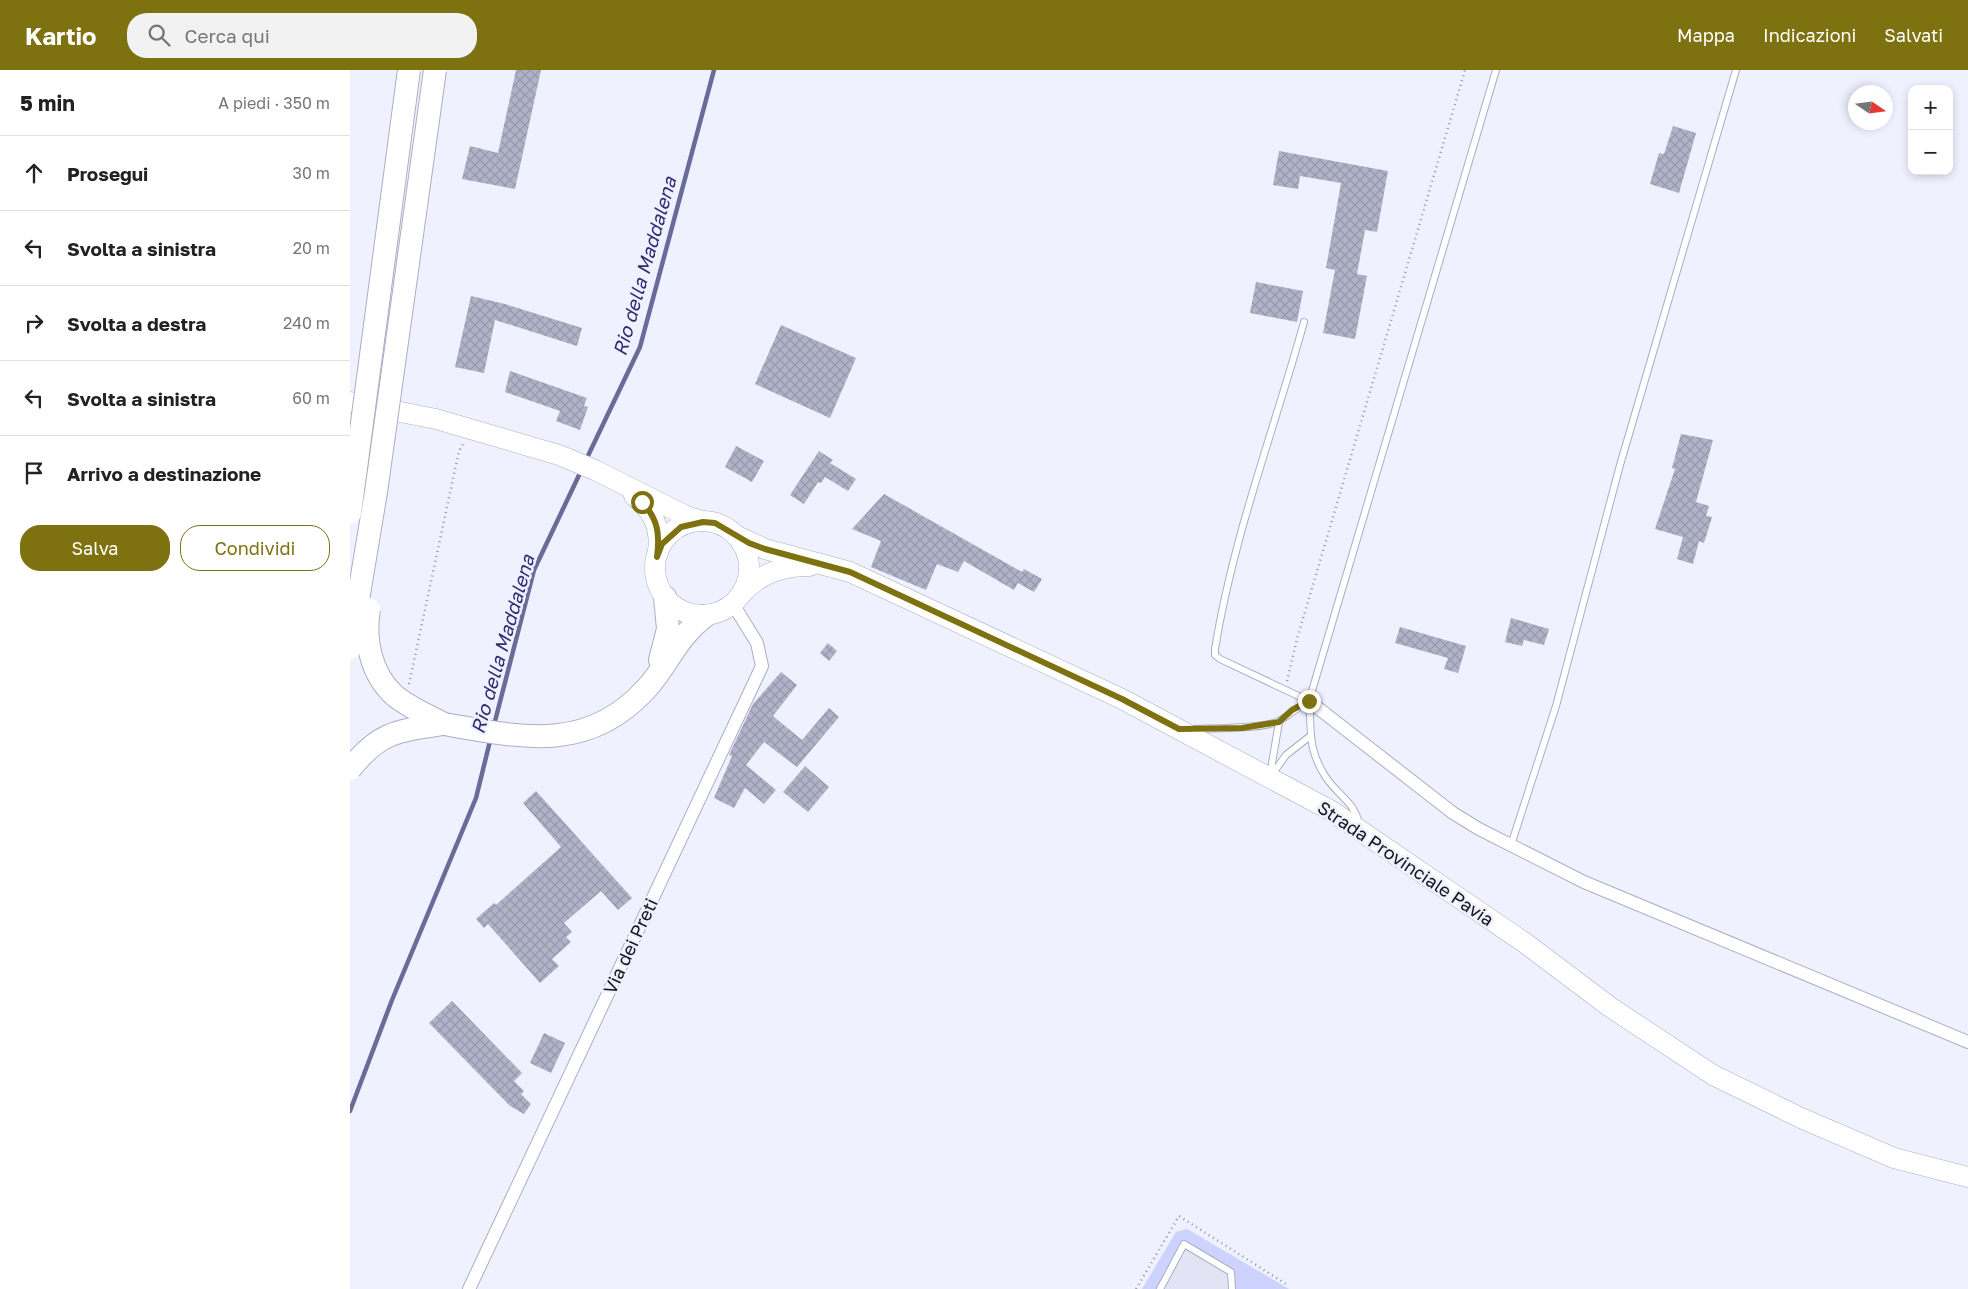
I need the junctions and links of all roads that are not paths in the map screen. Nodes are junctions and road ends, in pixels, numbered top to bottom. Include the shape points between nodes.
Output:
1 (409, 70) edge
2 (435, 70) edge
3 (1496, 70) edge
4 (1736, 70) edge
5 (1304, 322) dead end
6 (350, 402) edge
7 (596, 470) junction
8 (376, 492) junction
9 (350, 513) edge
10 (703, 522) junction
11 (735, 535) junction
12 (657, 557) junction
13 (832, 565) junction
14 (665, 597) junction
15 (737, 599) junction
16 (705, 616) junction
17 (350, 648) edge
18 (647, 688) junction
19 (1309, 701) junction
20 (1279, 722) junction
21 (444, 724) junction
22 (1179, 729) junction
23 (1309, 737) junction
24 (350, 769) edge
25 (1270, 777) junction
26 (1361, 830) junction
27 (1511, 845) junction
28 (1968, 1042) edge
29 (1968, 1177) edge
30 (469, 1289) edge
31 (1160, 1289) edge
32 (1232, 1289) edge

1 - 9 highway, bridge
2 - 8 highway, bridge
3 - 19 lane
4 - 27 lane via 1620,465 1556,706
5 - 19 lane via 1236,550 1222,605 1215,655
6 - 7 main road, Strada Provinciale Pavia via 436,419 559,455
7 - 10 main road, Strada Provinciale Pavia
7 - 12 main road, Strada Provinciale Pavia via 630,493 652,514 658,534
8 - 17 highway, bridge
8 - 21 highway, bridge via 381,531 368,614 368,646 376,669 394,695
10 - 11 main road, Strada Provinciale Pavia via 726,528
10 - 12 main road via 686,525 671,533
11 - 13 main road, Strada Provinciale Pavia via 765,549
11 - 15 main road via 748,556 749,569 747,582
12 - 14 main road, Strada Provinciale Pavia via 658,585
13 - 15 main road, Strada Provinciale Pavia via 775,570 754,581
13 - 22 main road, Strada Provinciale Pavia via 1122,699
14 - 16 main road via 676,608
14 - 18 highway via 668,618 666,641
15 - 16 main road, Strada Provinciale Pavia via 720,612
15 - 30 street, Via dei Preti via 757,643 762,666
16 - 18 highway via 677,643
18 - 21 highway via 624,710 602,722 552,737 524,737
19 - 20 lane
19 - 23 lane
19 - 27 street via 1453,813
20 - 22 lane via 1242,728
20 - 25 lane
21 - 24 highway, bridge via 390,734 366,748
22 - 25 main road, Strada Provinciale Pavia
23 - 25 lane via 1286,755
23 - 26 lane via 1326,778 1356,809
25 - 26 main road, Strada Provinciale Pavia
26 - 29 main road, Strada Provinciale Pavia via 1610,1007 1713,1075 1894,1158
27 - 28 street via 1584,882
31 - 32 lane via 1184,1244 1231,1272

